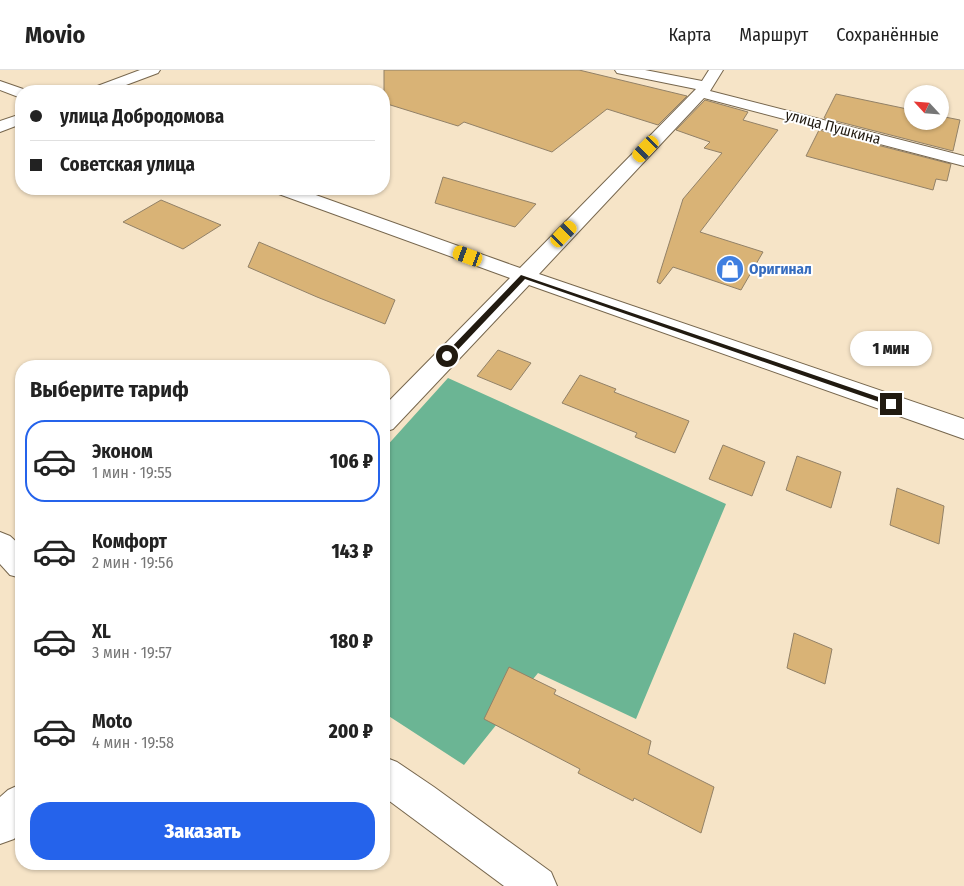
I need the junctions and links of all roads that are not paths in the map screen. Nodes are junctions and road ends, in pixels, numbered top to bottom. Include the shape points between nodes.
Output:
1 (153, 70) edge
2 (622, 70) edge
3 (708, 83) edge
4 (0, 85) edge
5 (113, 85) edge
6 (15, 91) edge
7 (15, 122) edge
8 (0, 127) edge
9 (964, 161) edge
10 (299, 195) edge
11 (524, 276) junction
12 (390, 416) edge
13 (964, 429) edge
14 (0, 545) edge
15 (15, 559) edge
16 (390, 779) edge
17 (15, 809) edge
18 (0, 825) edge
19 (537, 886) edge

1 - 5 street
2 - 3 street, улица Пушкина
3 - 9 street, улица Пушкина
3 - 11 street
4 - 6 street
7 - 8 street
10 - 11 street
11 - 12 street
11 - 13 street
14 - 15 street
16 - 19 street
17 - 18 street

